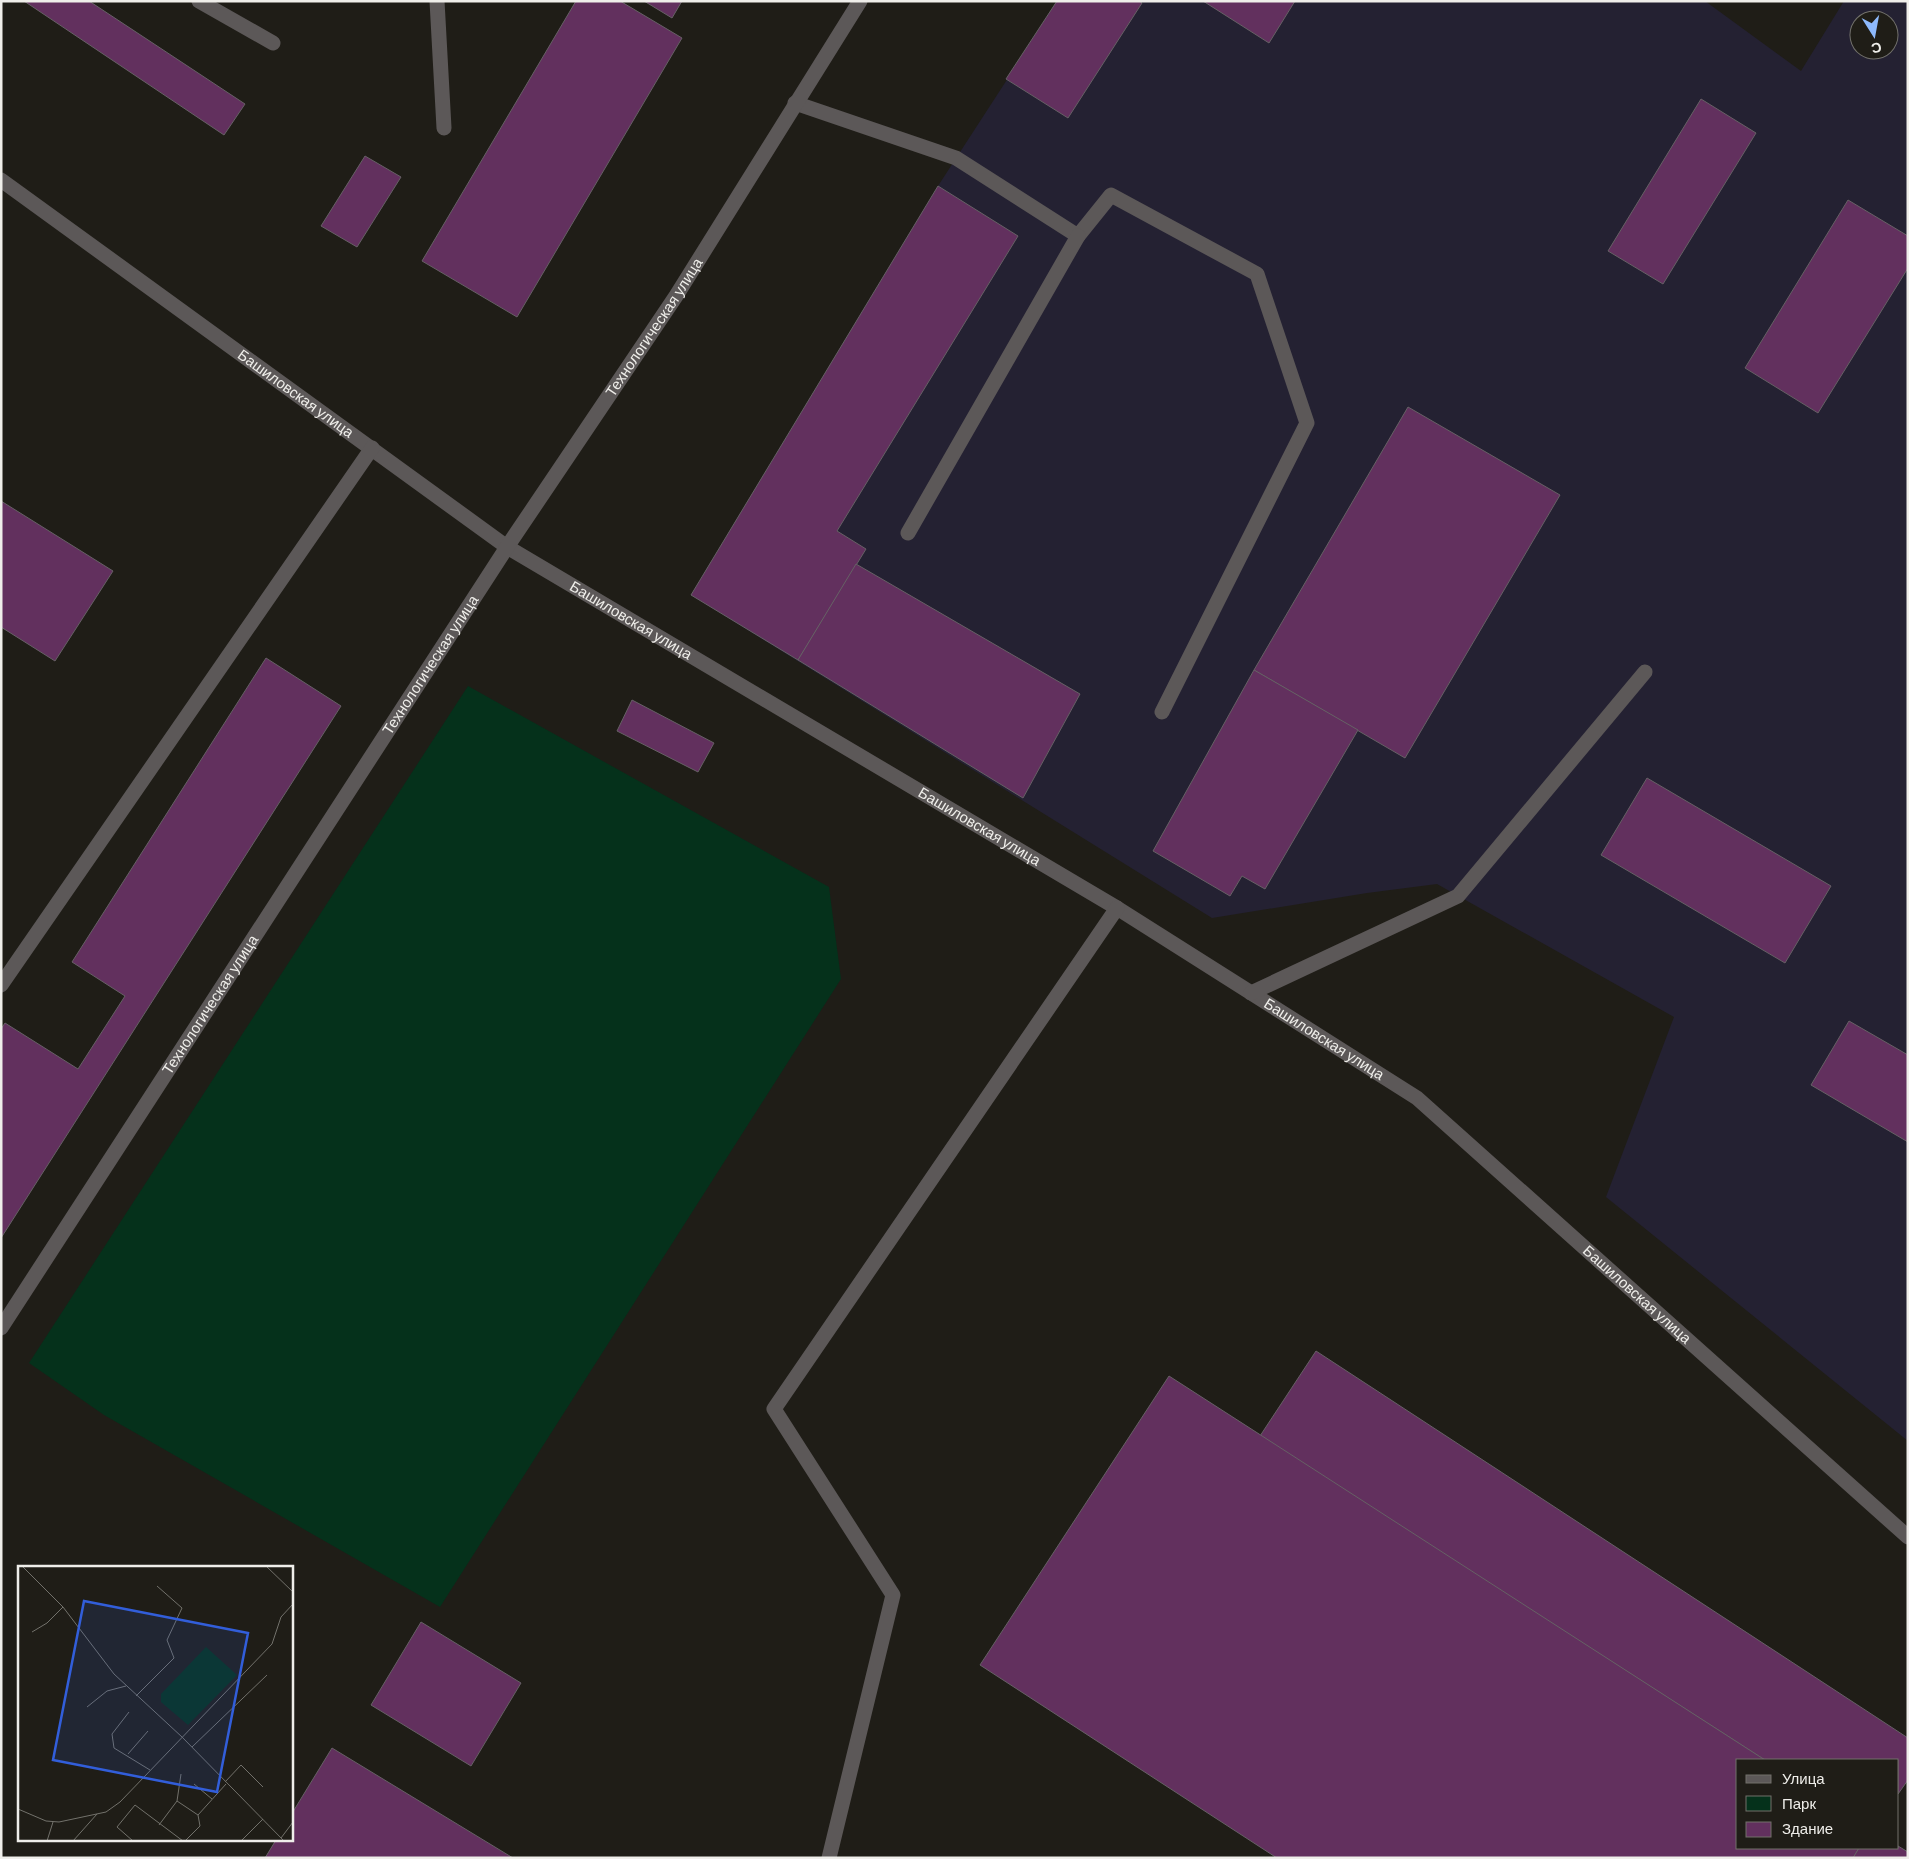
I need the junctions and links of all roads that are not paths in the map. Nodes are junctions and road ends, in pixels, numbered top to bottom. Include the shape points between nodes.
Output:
1 (199, 1) edge
2 (437, 1) edge
3 (860, 1) edge
4 (273, 43) dead end
5 (795, 103) junction
6 (444, 128) dead end
7 (1, 180) edge
8 (1078, 236) junction
9 (372, 448) junction
10 (908, 533) dead end
11 (507, 548) junction
12 (1645, 672) dead end
13 (1162, 712) dead end
14 (1117, 908) junction
15 (1, 985) edge
16 (1251, 993) junction
17 (1, 1328) edge
18 (1908, 1537) edge
19 (829, 1858) edge

1 - 4 street
2 - 6 street
3 - 5 street, Технологическая улица
5 - 8 street via 956,158
5 - 11 street, Технологическая улица via 676,296
7 - 9 street, Башиловская улица
8 - 10 street
8 - 13 street via 1111,195 1257,274 1307,424
9 - 11 street, Башиловская улица
9 - 15 street
11 - 14 street, Башиловская улица
11 - 17 street, Технологическая улица
12 - 16 street via 1458,896
14 - 16 street, Башиловская улица
14 - 19 street via 774,1409 892,1595
16 - 18 street, Башиловская улица via 1417,1098

